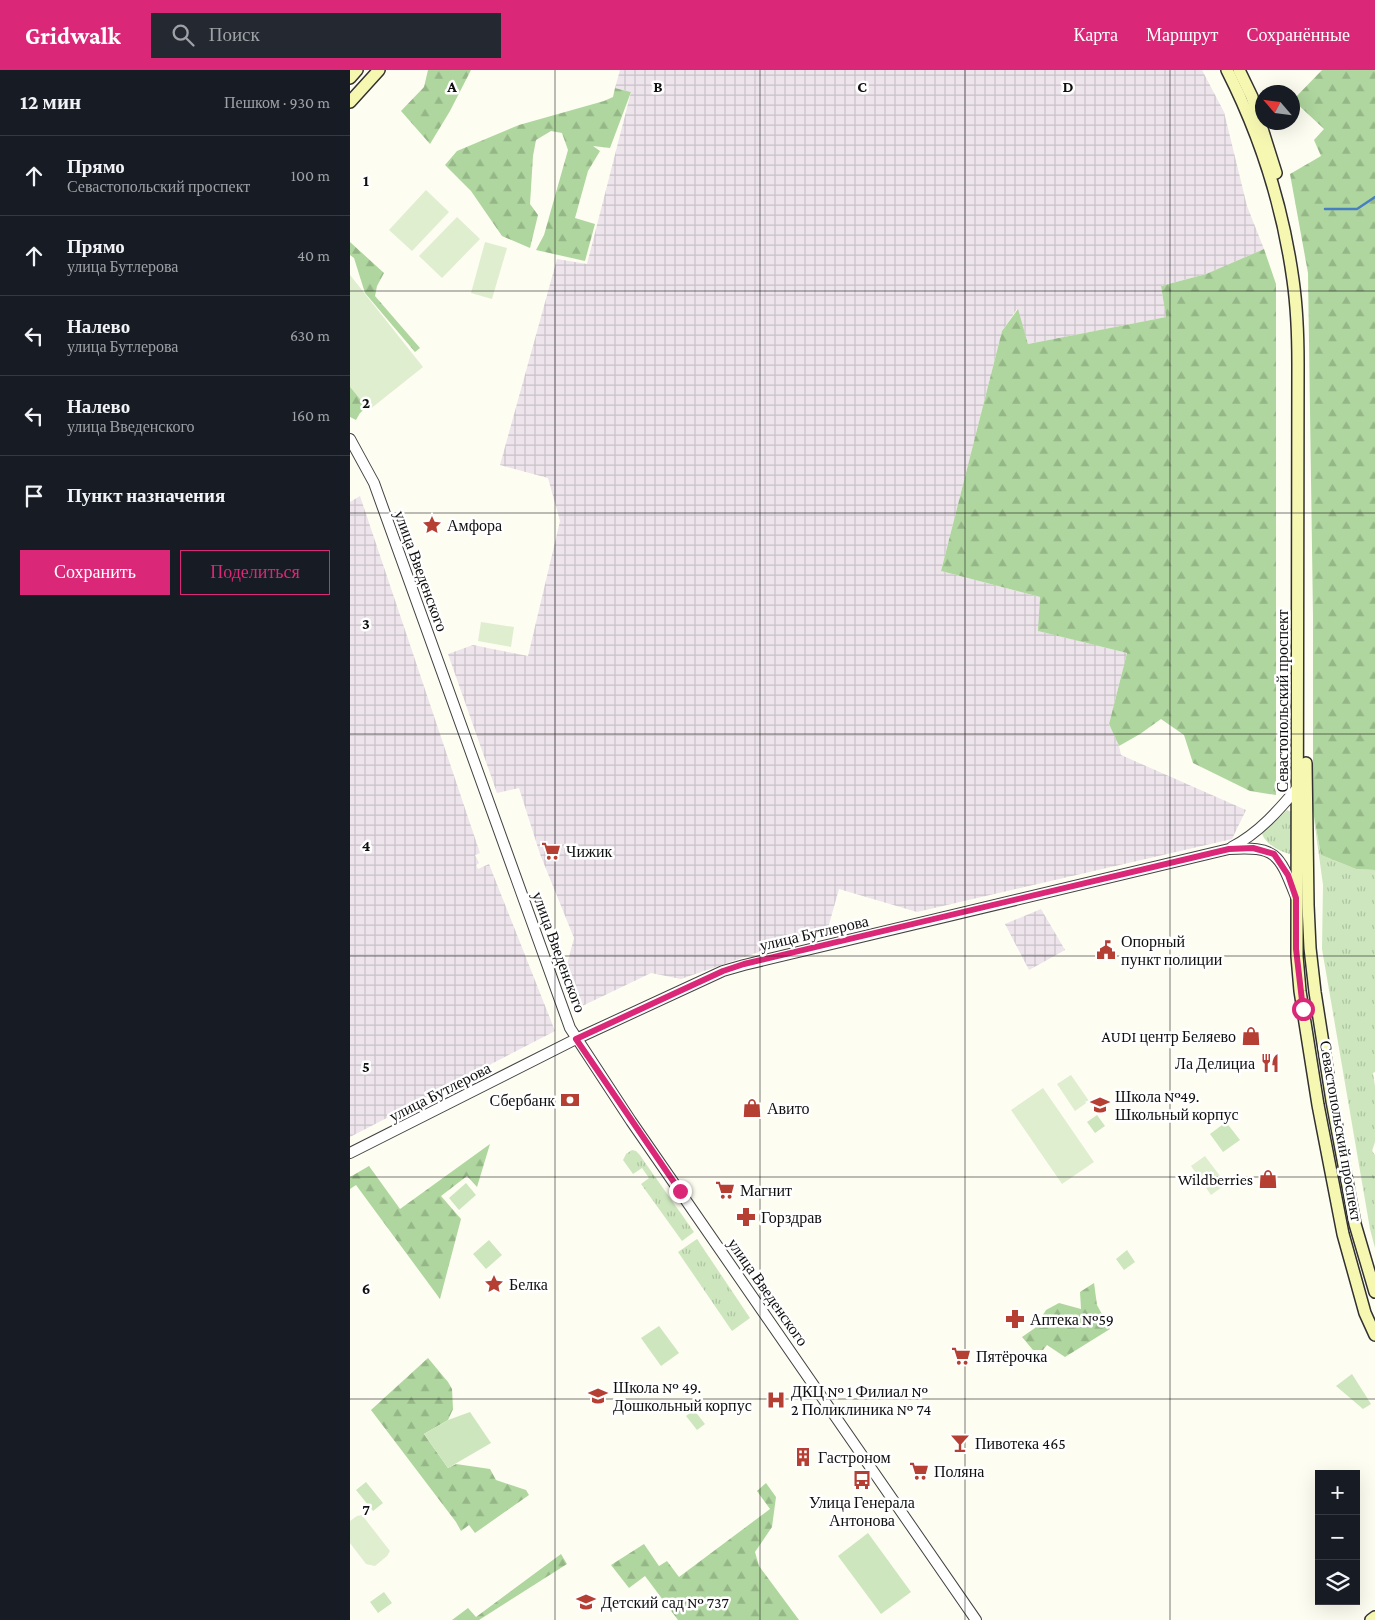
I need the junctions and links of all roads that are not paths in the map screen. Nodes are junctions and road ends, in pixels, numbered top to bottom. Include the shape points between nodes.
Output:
1 (357, 70) edge
2 (379, 70) edge
3 (1227, 70) edge
4 (1239, 70) edge
5 (350, 78) edge
6 (350, 102) edge
7 (350, 439) edge
8 (1298, 786) junction
9 (1229, 849) junction
10 (1296, 898) junction
11 (576, 1039) junction
12 (350, 1153) edge
13 (1375, 1292) edge
14 (1375, 1335) edge
15 (1375, 1616) edge
16 (976, 1620) edge
17 (1371, 1620) edge

1 - 5 main road
2 - 6 main road
3 - 8 main road, Севастопольский проспект via 1252,124 1278,202 1294,288 1298,364
4 - 13 main road, Севастопольский проспект via 1252,96 1285,200 1300,279 1304,345 1310,948 1332,1101 1354,1215
7 - 11 street, улица Введенского via 374,482
8 - 9 street, улица Бутлерова via 1280,809 1256,831
8 - 10 main road, Севастопольский проспект
9 - 10 street, улица Бутлерова via 1253,848 1274,854 1288,875
9 - 11 street, улица Бутлерова via 744,964
10 - 14 main road, Севастопольский проспект via 1300,991 1318,1105 1343,1234 1365,1313
11 - 12 street, улица Бутлерова
11 - 16 street, улица Введенского
15 - 17 main road

